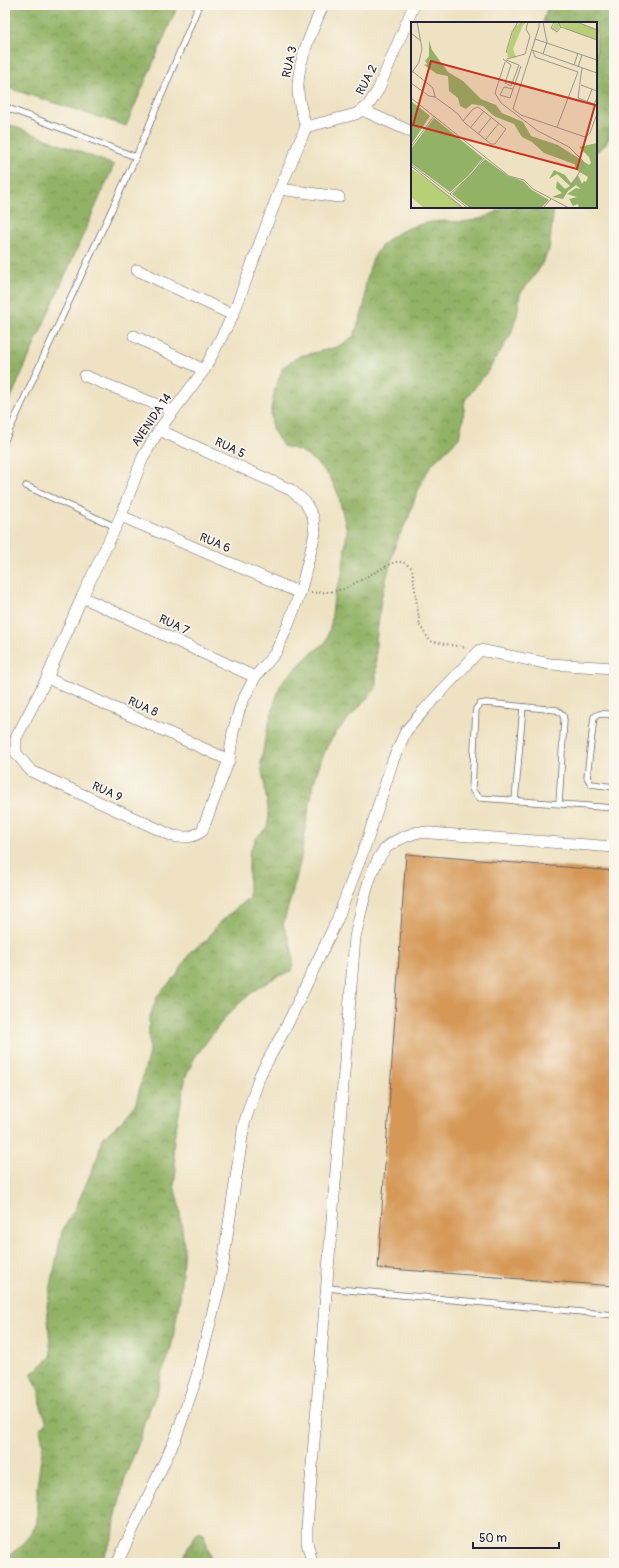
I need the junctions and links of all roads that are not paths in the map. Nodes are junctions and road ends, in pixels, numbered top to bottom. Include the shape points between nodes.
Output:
1 (199, 5) edge
2 (323, 5) edge
3 (414, 5) edge
4 (409, 24) edge
5 (5, 107) edge
6 (362, 110) junction
7 (306, 126) junction
8 (411, 132) edge
9 (136, 157) junction
10 (280, 189) junction
11 (339, 198) dead end
12 (137, 270) dead end
13 (233, 315) junction
14 (134, 336) dead end
15 (204, 370) junction
16 (85, 376) dead end
17 (173, 411) junction
18 (159, 430) junction
19 (5, 440) edge
20 (26, 486) dead end
21 (121, 516) junction
22 (116, 527) junction
23 (300, 594) junction
24 (82, 598) junction
25 (614, 668) edge
26 (255, 677) junction
27 (47, 678) junction
28 (523, 707) junction
29 (614, 715) edge
30 (229, 760) junction
31 (31, 771) joint
32 (614, 787) edge
33 (516, 801) junction
34 (559, 804) junction
35 (614, 808) edge
36 (173, 836) joint
37 (614, 847) edge
38 (326, 1288) junction
39 (614, 1315) edge
40 (117, 1563) edge
41 (312, 1563) edge

1 - 9 lane
2 - 7 street, RUA 3 via 299,72 298,91
3 - 4 street, RUA 2
4 - 6 street, RUA 2 via 378,90 368,106
5 - 9 lane
6 - 7 street, RUA 2 via 356,114
6 - 8 street
7 - 10 street, AVENIDA 14
9 - 19 lane
10 - 11 street
10 - 13 street, AVENIDA 14
12 - 13 street
13 - 15 street, AVENIDA 14
14 - 15 street
15 - 17 street, AVENIDA 14
16 - 17 street
17 - 18 street, AVENIDA 14
18 - 21 street, AVENIDA 14 via 143,457
18 - 23 street, RUA 5 via 291,490 305,502 313,517 315,533
20 - 22 lane
21 - 22 street, AVENIDA 14
21 - 23 street, RUA 6
22 - 24 street, AVENIDA 14
23 - 26 street, RUA 5 via 276,652
24 - 26 street, RUA 7
24 - 27 street, AVENIDA 14
25 - 40 street via 550,664 480,650 406,731 393,760 368,838 337,920 260,1075 244,1124 220,1283 196,1379 176,1437
26 - 30 street, RUA 5 via 241,704
27 - 30 street, RUA 8
27 - 31 street, AVENIDA 14 via 16,738 16,753
28 - 33 lane
28 - 33 lane via 486,703 480,704 476,709 472,789 480,798
28 - 34 lane via 557,710 563,715
29 - 32 lane via 596,714 594,717 587,777 591,784
30 - 36 street, RUA 5 via 202,831 186,838
31 - 36 street, RUA 9
33 - 34 lane
34 - 35 lane
37 - 38 street via 418,832 402,837 387,847 375,866 366,891 355,938
38 - 39 lane
38 - 41 street via 307,1528

